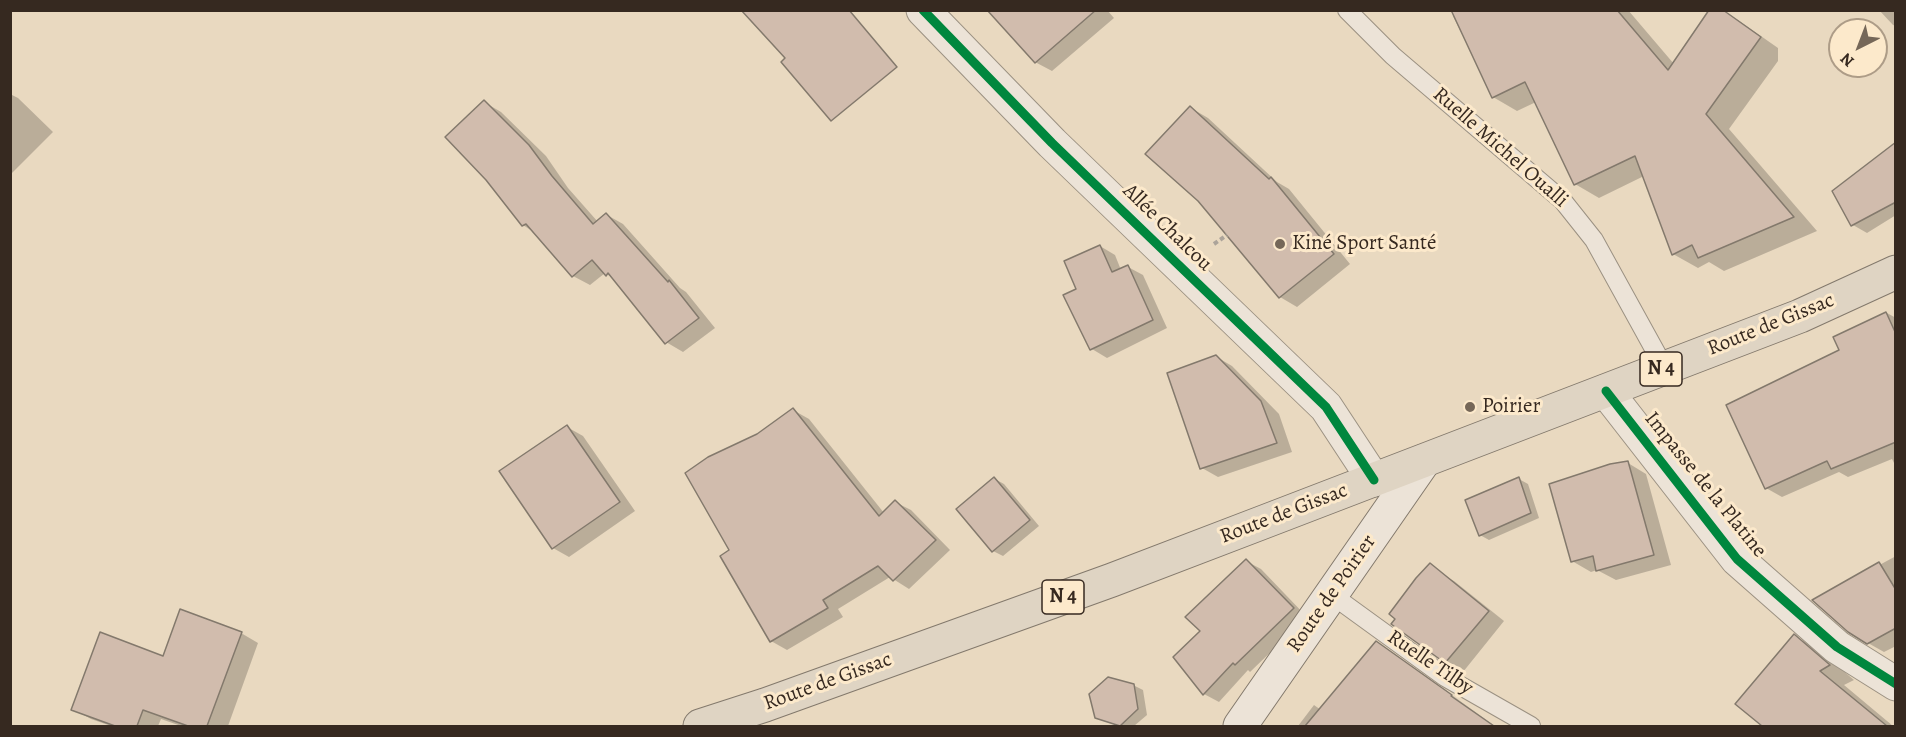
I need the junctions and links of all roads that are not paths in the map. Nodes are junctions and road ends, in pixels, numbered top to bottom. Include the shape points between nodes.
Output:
1 (923, 10) edge
2 (1347, 10) edge
3 (1892, 280) edge
4 (1664, 368) junction
5 (1606, 391) junction
6 (1424, 461) junction
7 (1374, 480) junction
8 (1332, 595) junction
9 (1896, 684) edge
10 (700, 726) edge
11 (1240, 726) edge
12 (1531, 726) edge

1 - 7 street, Allée Chalcou via 1052,143 1326,406
2 - 4 lane, Ruelle Michel Oualli via 1393,56 1563,201 1594,240
3 - 4 main road, Route de Gissac / N 4
4 - 5 main road, Route de Gissac / N 4
5 - 6 main road, Route de Gissac / N 4
5 - 9 street, Impasse de la Platine via 1737,559 1837,647
6 - 7 main road, Route de Gissac / N 4
6 - 8 street, Route de Poirier
7 - 10 main road, Route de Gissac / N 4 via 1113,580
8 - 11 street, Route de Poirier
8 - 12 lane, Ruelle Tilby via 1445,677

